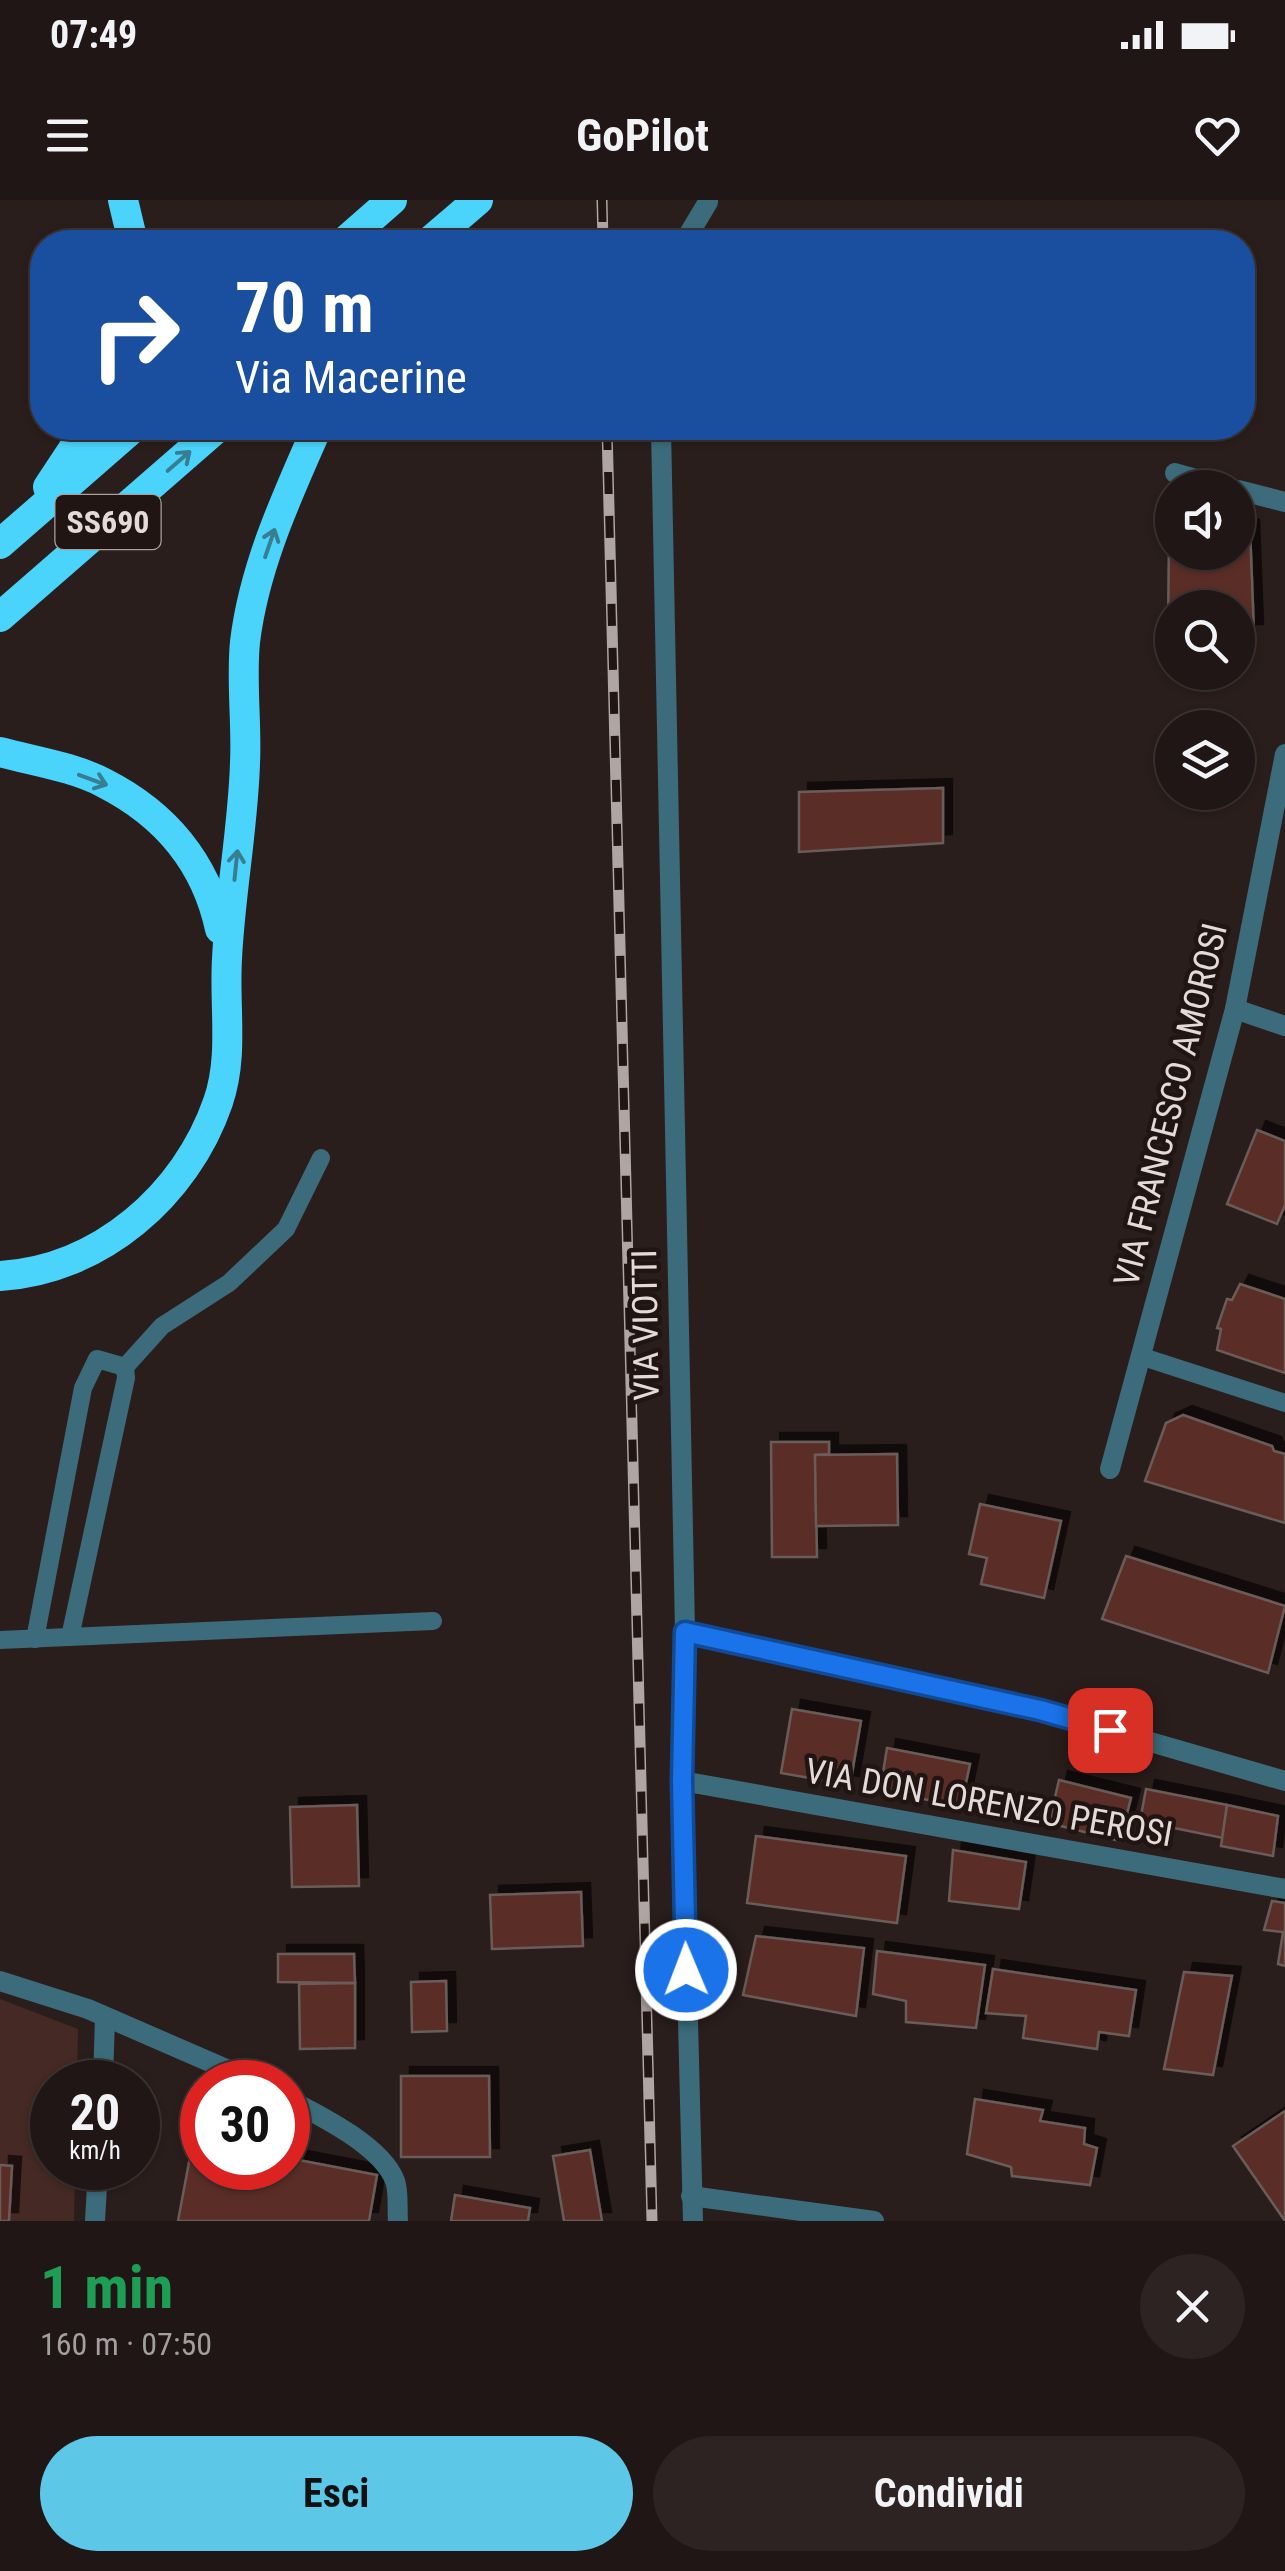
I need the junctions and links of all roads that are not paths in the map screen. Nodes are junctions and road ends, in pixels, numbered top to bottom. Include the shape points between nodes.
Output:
1 (123, 200) edge
2 (392, 200) edge
3 (480, 200) edge
4 (709, 201) edge
5 (130, 230) edge
6 (358, 230) edge
7 (444, 230) edge
8 (456, 230) edge
9 (691, 230) edge
10 (80, 440) edge
11 (119, 440) edge
12 (203, 440) edge
13 (312, 440) edge
14 (662, 440) edge
15 (1255, 494) edge
16 (1285, 502) edge
17 (24, 523) junction
18 (0, 544) edge
19 (0, 617) edge
20 (0, 752) edge
21 (1285, 754) edge
22 (226, 962) junction
23 (1234, 1009) junction
24 (1285, 1026) edge
25 (321, 1158) dead end
26 (0, 1276) edge
27 (1140, 1356) junction
28 (125, 1367) junction
29 (1285, 1403) edge
30 (1110, 1469) dead end
31 (433, 1621) dead end
32 (685, 1632) junction
33 (70, 1637) junction
34 (35, 1639) junction
35 (0, 1640) edge
36 (682, 1781) junction
37 (1285, 1781) edge
38 (1285, 1888) edge
39 (0, 1981) edge
40 (105, 2016) junction
41 (103, 2060) edge
42 (206, 2060) edge
43 (310, 2110) edge
44 (97, 2190) edge
45 (692, 2196) junction
46 (95, 2221) edge
47 (398, 2221) edge
48 (693, 2221) edge
49 (874, 2221) edge

1 - 5 highway
2 - 6 highway
3 - 7 highway
3 - 8 highway
4 - 9 street
10 - 17 highway
11 - 17 highway, SS690
19 -> 12 highway, SS690
22 -> 13 highway via 246,765 245,642 267,548
14 - 32 street, VIA VIOTTI
15 - 16 street
17 - 18 highway, SS690
20 -> 22 highway via 103,782 167,826 211,887
21 - 23 street, VIA FRANCESCO AMOROSI
22 - 26 highway via 229,1043 218,1102 188,1163 127,1229 84,1254
23 - 24 street
23 - 27 street, VIA FRANCESCO AMOROSI
25 - 28 lane via 286,1229 229,1283 162,1326
27 - 29 lane
27 - 30 street, VIA FRANCESCO AMOROSI
28 - 33 lane
28 - 34 lane via 97,1359 84,1388
31 - 33 lane
32 - 36 street, VIA VIOTTI
32 - 37 street via 1040,1710
33 - 34 lane
34 - 35 lane
36 - 38 street, VIA DON LORENZO PEROSI
36 - 45 street, VIA VIOTTI
39 - 40 street
40 - 41 street
40 - 42 street
43 - 47 street via 367,2148 395,2180
44 - 46 street
45 - 48 street, VIA VIOTTI
45 - 49 street

